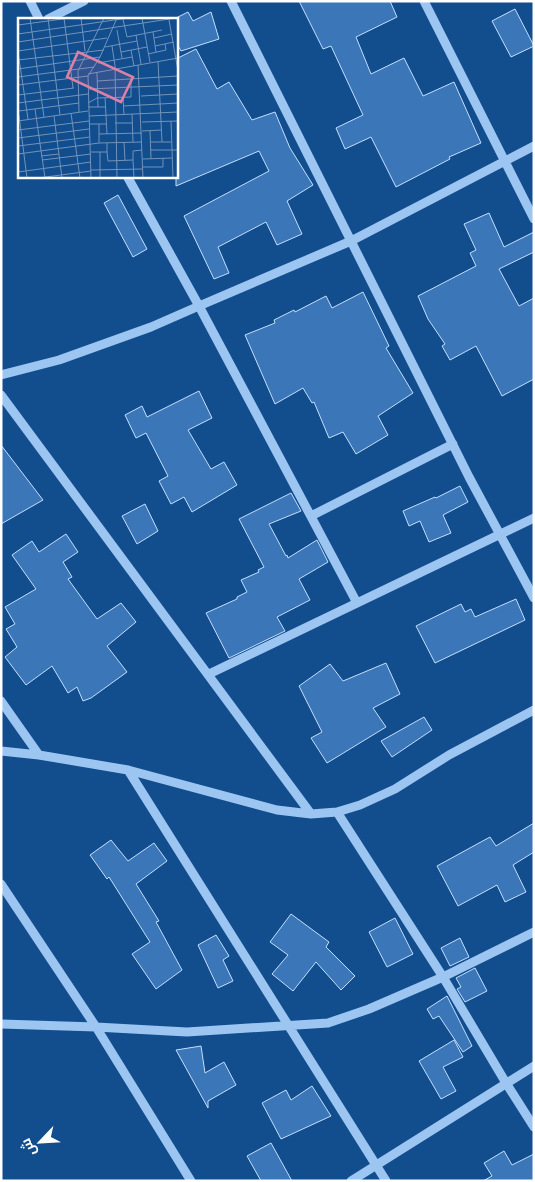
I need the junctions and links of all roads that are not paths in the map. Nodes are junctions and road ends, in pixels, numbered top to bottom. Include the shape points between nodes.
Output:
1 (30, 1) edge
2 (84, 1) edge
3 (231, 1) edge
4 (425, 2) edge
5 (38, 18) edge
6 (50, 18) edge
7 (534, 146) edge
8 (504, 161) junction
9 (128, 178) edge
10 (534, 220) edge
11 (351, 241) junction
12 (199, 306) junction
13 (1, 375) edge
14 (1, 395) edge
15 (453, 444) junction
16 (311, 516) junction
17 (534, 518) edge
18 (500, 535) junction
19 (534, 598) edge
20 (358, 603) junction
21 (209, 674) junction
22 (1, 701) edge
23 (534, 710) edge
24 (1, 751) edge
25 (39, 755) junction
26 (128, 770) junction
27 (336, 812) junction
28 (311, 814) junction
29 (1, 884) edge
30 (534, 932) edge
31 (444, 977) junction
32 (1, 1024) edge
33 (96, 1027) junction
34 (290, 1027) junction
35 (534, 1066) edge
36 (506, 1083) junction
37 (534, 1127) edge
38 (376, 1164) junction
39 (191, 1181) edge
40 (351, 1181) edge
41 (386, 1181) edge

1 - 5 street
2 - 6 street
3 - 11 street
4 - 8 street
7 - 8 street
8 - 10 street
8 - 11 street
9 - 12 street
11 - 12 street
11 - 15 street
12 - 13 street via 59,360
12 - 16 street
14 - 21 street
15 - 16 street
15 - 18 street
16 - 20 street
17 - 18 street
18 - 19 street
18 - 20 street
20 - 21 street
21 - 28 street
22 - 25 street
23 - 27 street via 449,755 395,789
24 - 25 street
25 - 26 street
26 - 28 street via 278,810
26 - 34 street
27 - 28 street
27 - 31 street
29 - 33 street
30 - 31 street
31 - 34 street via 328,1024
31 - 36 street
32 - 33 street
33 - 34 street via 187,1032
33 - 39 street
34 - 38 street
35 - 36 street
36 - 37 street
36 - 38 street
38 - 40 street
38 - 41 street

